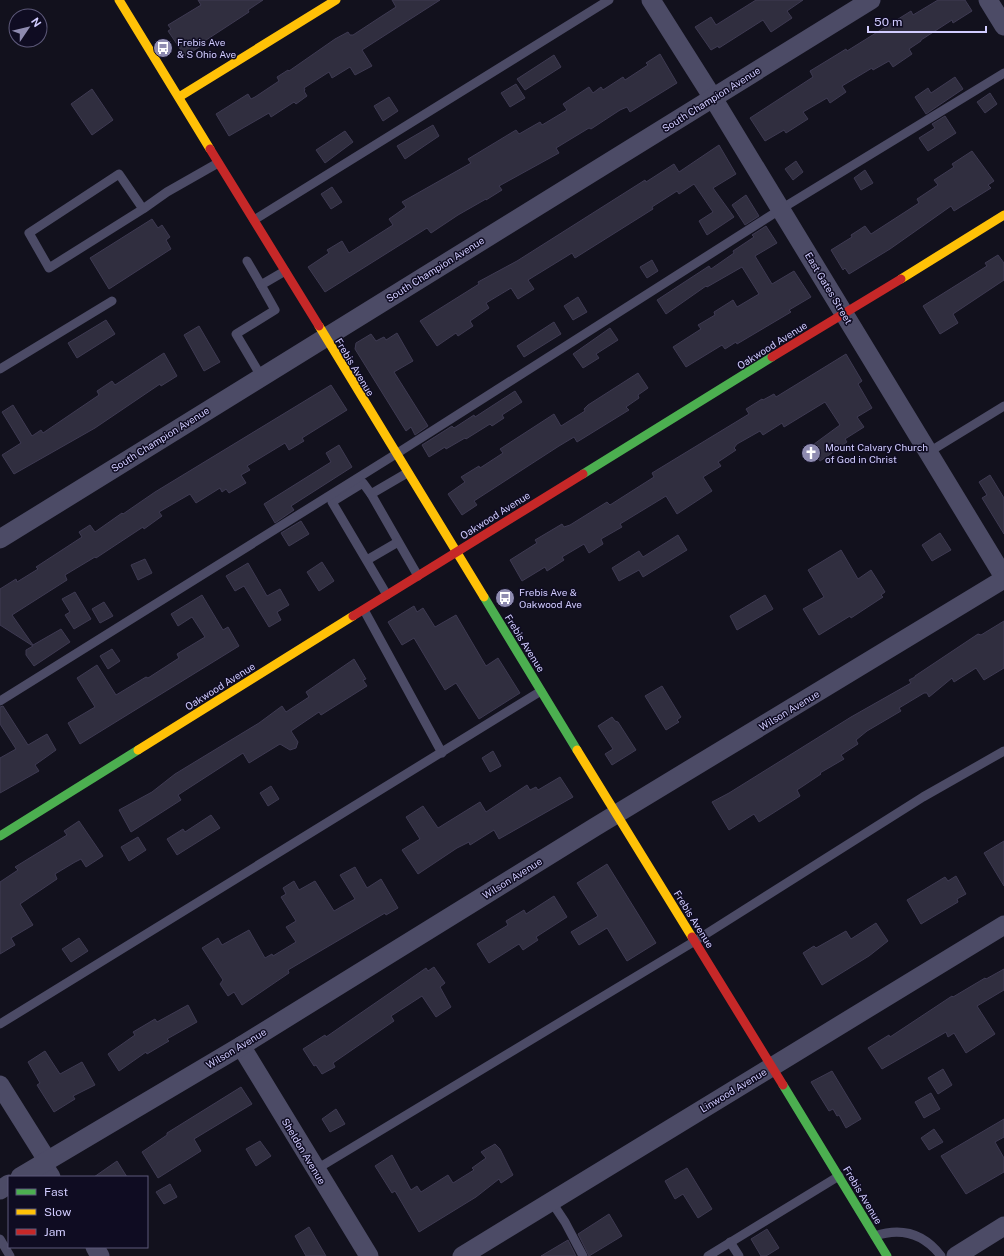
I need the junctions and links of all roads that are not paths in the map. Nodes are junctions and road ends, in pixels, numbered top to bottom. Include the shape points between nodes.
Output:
1 (119, 0) edge
2 (336, 0) edge
3 (609, 0) edge
4 (651, 0) edge
5 (871, 0) edge
6 (988, 0) edge
7 (1004, 26) edge
8 (1004, 73) edge
9 (179, 97) junction
10 (713, 98) junction
11 (220, 162) junction
12 (143, 209) junction
13 (781, 209) junction
14 (1004, 215) edge
15 (254, 220) junction
16 (246, 261) dead end
17 (285, 271) junction
18 (261, 285) junction
19 (112, 301) dead end
20 (845, 313) junction
21 (324, 337) junction
22 (0, 369) edge
23 (261, 376) junction
24 (1004, 406) edge
25 (929, 452) junction
26 (396, 454) junction
27 (407, 473) junction
28 (371, 494) junction
29 (0, 538) edge
30 (398, 542) junction
31 (456, 552) junction
32 (367, 560) junction
33 (418, 576) junction
34 (1004, 578) edge
35 (387, 595) junction
36 (364, 610) junction
37 (541, 692) junction
38 (0, 701) edge
39 (1004, 751) edge
40 (442, 753) junction
41 (617, 814) junction
42 (0, 836) edge
43 (1004, 925) edge
44 (695, 941) junction
45 (0, 1024) edge
46 (241, 1046) junction
47 (772, 1067) junction
48 (0, 1084) edge
49 (47, 1167) edge
50 (315, 1170) junction
51 (23, 1176) edge
52 (839, 1176) junction
53 (551, 1201) junction
54 (1004, 1226) edge
55 (875, 1236) junction
56 (0, 1240) edge
57 (730, 1242) junction
58 (10, 1256) edge
59 (369, 1256) edge
60 (462, 1256) edge
61 (582, 1256) edge
62 (708, 1256) edge
63 (739, 1256) edge
64 (887, 1256) edge
65 (942, 1256) edge
66 (956, 1256) edge

1 - 9 main road, Frebis Avenue
2 - 9 main road
3 - 15 lane
4 - 10 street, East Gates Street
5 - 10 street, South Champion Avenue
6 - 7 street
8 - 13 lane
9 - 11 main road, Frebis Avenue
10 - 13 street, East Gates Street
10 - 21 street, South Champion Avenue
11 - 12 lane via 167,192
11 - 15 main road, Frebis Avenue
12 - 12 lane via 119,174 29,233 49,268
13 - 20 street, East Gates Street
13 - 26 lane
14 - 20 main road, Oakwood Avenue
15 - 17 main road, Frebis Avenue
16 - 18 lane
17 - 18 lane
17 - 21 main road, Frebis Avenue
18 - 23 lane via 275,310 236,334
19 - 22 lane
20 - 25 street, East Gates Street
20 - 31 main road, Oakwood Avenue
21 - 23 street, South Champion Avenue
21 - 26 main road, Frebis Avenue
23 - 29 street, South Champion Avenue
24 - 25 lane
25 - 34 street, East Gates Street
26 - 27 main road, Frebis Avenue
26 - 38 lane
27 - 28 lane
27 - 31 main road, Frebis Avenue
28 - 30 lane
28 - 32 lane via 363,482 332,502
30 - 32 lane
30 - 33 lane
31 - 33 main road, Oakwood Avenue
31 - 37 main road, Frebis Avenue
32 - 35 lane
33 - 35 main road, Oakwood Avenue
34 - 41 street, Wilson Avenue
35 - 36 main road, Oakwood Avenue
36 - 40 lane
36 - 42 main road, Oakwood Avenue
37 - 40 lane
37 - 41 main road, Frebis Avenue
39 - 44 lane via 924,797
40 - 45 lane
41 - 44 main road, Frebis Avenue
41 - 46 street, Wilson Avenue
43 - 47 street, Linwood Avenue
44 - 47 main road, Frebis Avenue
44 - 50 lane
46 - 49 street, Wilson Avenue
46 - 50 street, Sheldon Avenue
47 - 52 main road, Frebis Avenue
47 - 53 street, Linwood Avenue
48 - 49 street
49 - 51 street, Wilson Avenue
50 - 59 street, Sheldon Avenue
52 - 55 main road, Frebis Avenue
52 - 57 lane
53 - 60 street, Linwood Avenue
53 - 61 lane
54 - 66 street
55 - 64 main road, Frebis Avenue
55 - 65 lane via 893,1231 912,1235 923,1239
56 - 58 lane
57 - 62 lane
57 - 63 lane

